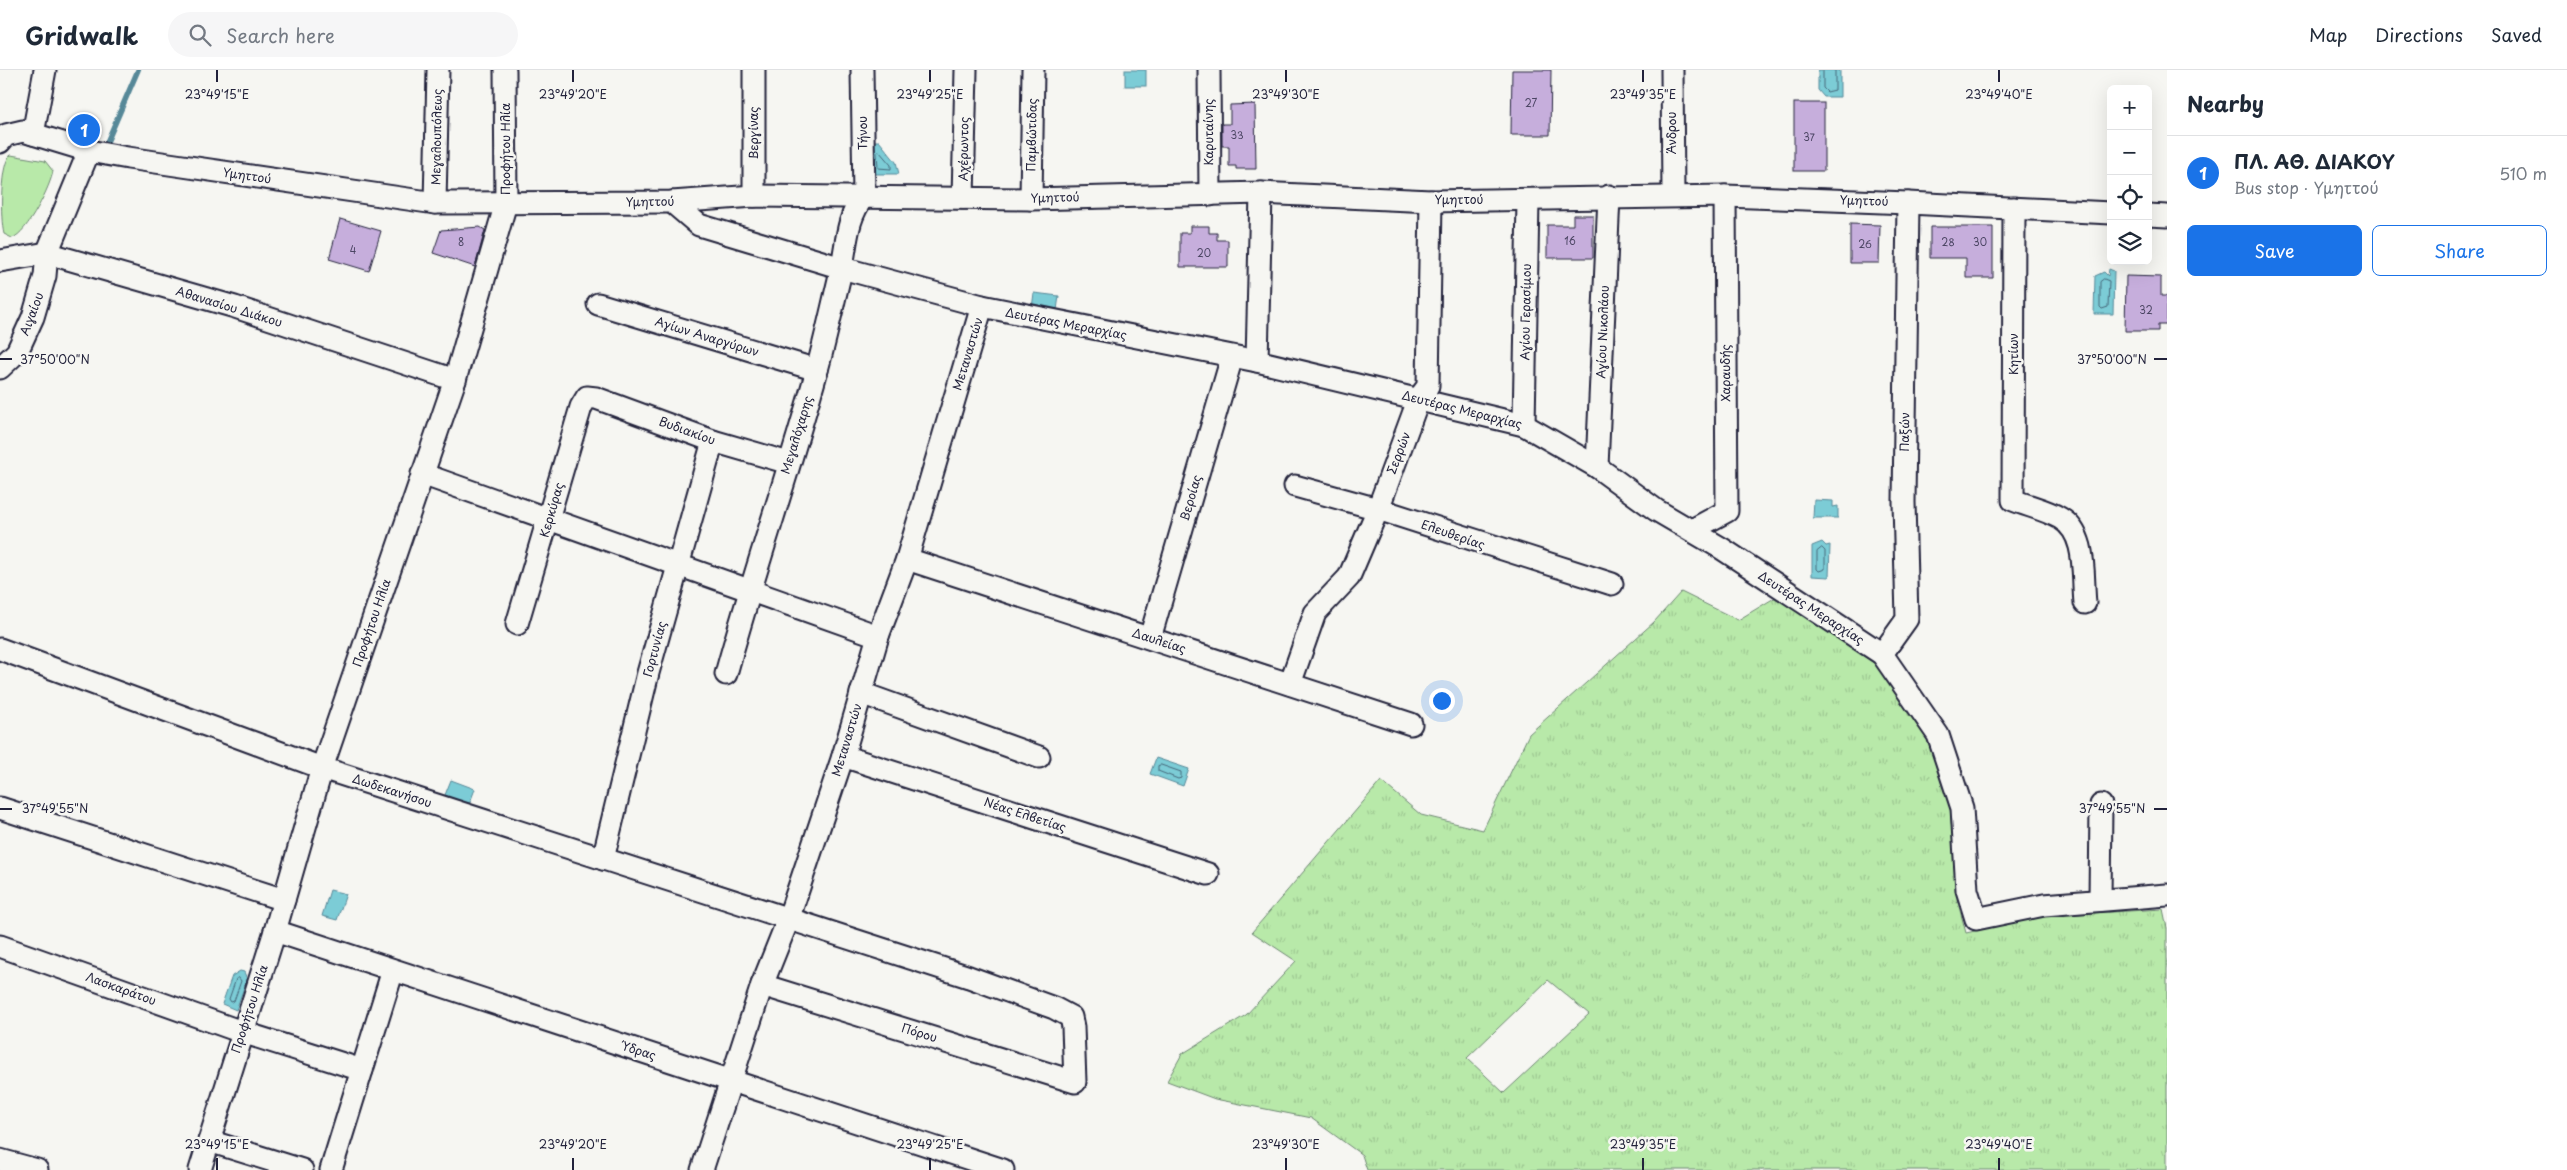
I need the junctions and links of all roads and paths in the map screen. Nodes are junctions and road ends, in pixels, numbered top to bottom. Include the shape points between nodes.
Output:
1 (45, 70) edge
2 (438, 70) edge
3 (506, 70) edge
4 (754, 70) edge
5 (862, 70) edge
6 (966, 70) edge
7 (1033, 70) edge
8 (1209, 70) edge
9 (1672, 70) edge
10 (33, 134) junction
11 (3, 139) edge
12 (89, 151) junction
13 (1260, 193) junction
14 (1210, 195) junction
15 (754, 196) junction
16 (864, 196) junction
17 (1609, 196) junction
18 (1673, 196) junction
19 (1725, 196) junction
20 (963, 198) junction
21 (1031, 199) junction
22 (1528, 200) junction
23 (1431, 201) junction
24 (672, 202) junction
25 (435, 203) junction
26 (506, 203) junction
27 (1908, 203) junction
28 (2014, 208) junction
29 (2107, 213) edge
30 (2152, 215) edge
31 (2167, 216) edge
32 (47, 253) junction
33 (0, 261) edge
34 (842, 268) junction
35 (598, 304) dead end
36 (982, 306) junction
37 (1232, 357) junction
38 (1257, 362) junction
39 (0, 368) edge
40 (817, 370) junction
41 (455, 380) junction
42 (587, 397) joint
43 (1419, 398) junction
44 (1524, 425) junction
45 (714, 441) junction
46 (789, 463) junction
47 (1598, 467) junction
48 (422, 474) junction
49 (1295, 486) dead end
50 (1378, 509) junction
51 (549, 520) junction
52 (1692, 530) junction
53 (907, 558) junction
54 (677, 566) junction
55 (1612, 584) dead end
56 (749, 591) junction
57 (2085, 602) dead end
58 (517, 624) dead end
59 (878, 636) junction
60 (1150, 638) junction
61 (0, 649) edge
62 (1882, 654) junction
63 (726, 674) dead end
64 (1290, 684) junction
65 (862, 693) junction
66 (1411, 724) dead end
67 (842, 756) junction
68 (1039, 757) dead end
69 (322, 768) junction
70 (2101, 805) dead end
71 (0, 808) edge
72 (603, 859) junction
73 (1208, 874) dead end
74 (2167, 895) edge
75 (284, 900) junction
76 (2100, 900) junction
77 (788, 920) junction
78 (275, 931) junction
79 (0, 946) edge
80 (393, 970) junction
81 (762, 985) junction
82 (242, 1032) junction
83 (362, 1070) junction
84 (729, 1081) junction
85 (1075, 1082) joint
86 (210, 1140) junction
87 (0, 1160) edge
88 (37, 1170) edge
89 (200, 1170) edge
90 (302, 1170) edge
91 (330, 1170) edge
92 (702, 1170) edge
93 (1003, 1170) edge

1 - 10 street
2 - 25 street, Μεγαλουπόλεως
3 - 26 street, Προφήτου Ηλία
4 - 15 street, Βεργίνας
5 - 16 street, Τήνου
6 - 20 street, Αχέρωντος
7 - 21 street, Παμβώτιδας
8 - 14 street, Καρυταίνης
9 - 18 street, Άνδρου
10 - 11 street, Υμηττού via 23,131
10 - 12 street, Υμηττού
12 - 25 street, Υμηττού
12 - 32 street, Αιγαίου
13 - 14 street, Υμηττού
13 - 23 street, Υμηττού
13 - 38 street
14 - 21 street, Υμηττού
15 - 16 street, Υμηττού
15 - 24 street, Υμηττού
16 - 20 street, Υμηττού
16 - 34 street, Μεγαλόχαρης via 854,208 850,221
17 - 18 street, Υμηττού
17 - 22 street, Υμηττού
17 - 47 street, Αγίου Νικολάου
18 - 19 street, Υμηττού
19 - 27 street, Υμηττού
19 - 52 street, Χαραυδής via 1726,511
20 - 21 street, Υμηττού
22 - 23 street, Υμηττού
22 - 44 street, Αγίου Γερασίμου
23 - 43 street, Σερρών via 1428,386
24 - 26 street, Υμηττού
24 - 34 street, Δευτέρας Μεραρχίας via 699,225
25 - 26 street, Υμηττού
26 - 41 street, Προφήτου Ηλία
27 - 28 street, Υμηττού
27 - 62 street, Παξών via 1904,502 1907,619
28 - 29 street, Υμηττού
28 - 57 street, Κητίων via 2013,500 2060,518 2071,526 2080,540
30 - 31 street
32 - 33 street, Αθανασίου Διάκου
32 - 39 street, Αιγαίου via 45,276 33,317 17,352
32 - 41 street, Αθανασίου Διάκου via 235,308
34 - 36 street, Δευτέρας Μεραρχίας
34 - 40 street, Μεγαλόχαρης
35 - 40 street, Αγίων Αναργύρων
36 - 37 street, Δευτέρας Μεραρχίας
36 - 53 street, Μεταναστών
37 - 38 street, Δευτέρας Μεραρχίας
37 - 60 street, Βεροίας
38 - 43 street, Δευτέρας Μεραρχίας
40 - 46 street, Μεγαλόχαρης
41 - 48 street, Προφήτου Ηλία
42 - 45 street, Βυδιακίου
42 - 51 street, Κερκύρας via 581,407
43 - 44 street, Δευτέρας Μεραρχίας
43 - 50 street, Σερρών
44 - 47 street, Δευτέρας Μεραρχίας
45 - 46 street, Βυδιακίου
45 - 54 street, Γορτυνίας
46 - 56 street, Μεγαλόχαρης
47 - 52 street, Δευτέρας Μεραρχίας via 1656,510
48 - 51 street
48 - 69 street, Προφήτου Ηλία
49 - 50 street, Ελευθερίας
50 - 55 street, Ελευθερίας
50 - 64 street, Σερρών via 1348,577 1315,613
51 - 54 street
51 - 58 street, Κερκύρας
52 - 62 street, Δευτέρας Μεραρχίας
53 - 59 street, Μεταναστών
53 - 60 street, Δαυλείας
54 - 56 street
54 - 72 street, Γορτυνίας
56 - 59 street
56 - 63 street, Μεγαλόχαρης
59 - 65 street, Μεταναστών
60 - 64 street, Δαυλείας
61 - 69 street, Δωδεκανήσου
62 - 76 street, Δευτέρας Μεραρχίας via 1938,735 1962,808 1967,890 1976,919 2044,905
64 - 66 street, Δαυλείας
65 - 67 street, Μεταναστών
65 - 68 street
67 - 73 street, Νέας Ελβετίας
67 - 77 street, Μεταναστών
69 - 72 street, Δωδεκανήσου
69 - 75 street, Προφήτου Ηλία
70 - 76 street
71 - 75 street
72 - 77 street, Δωδεκανήσου
74 - 76 street, Δευτέρας Μεραρχίας
75 - 78 street, Προφήτου Ηλία
77 - 81 street, Μεταναστών
77 - 85 street, Δωδεκανήσου via 969,977 1071,1017
78 - 80 street, Ύδρας
78 - 82 street, Προφήτου Ηλία
79 - 82 street, Λασκαράτου
80 - 83 street
80 - 84 street, Ύδρας
81 - 84 street, Μεταναστών
81 - 85 street, Πόρου
82 - 83 street, Λασκαράτου
82 - 86 street, Προφήτου Ηλία
83 - 91 street
84 - 92 street, Μεταναστών
84 - 93 street, Ύδρας
86 - 89 street, Προφήτου Ηλία
86 - 90 street
87 - 88 street

